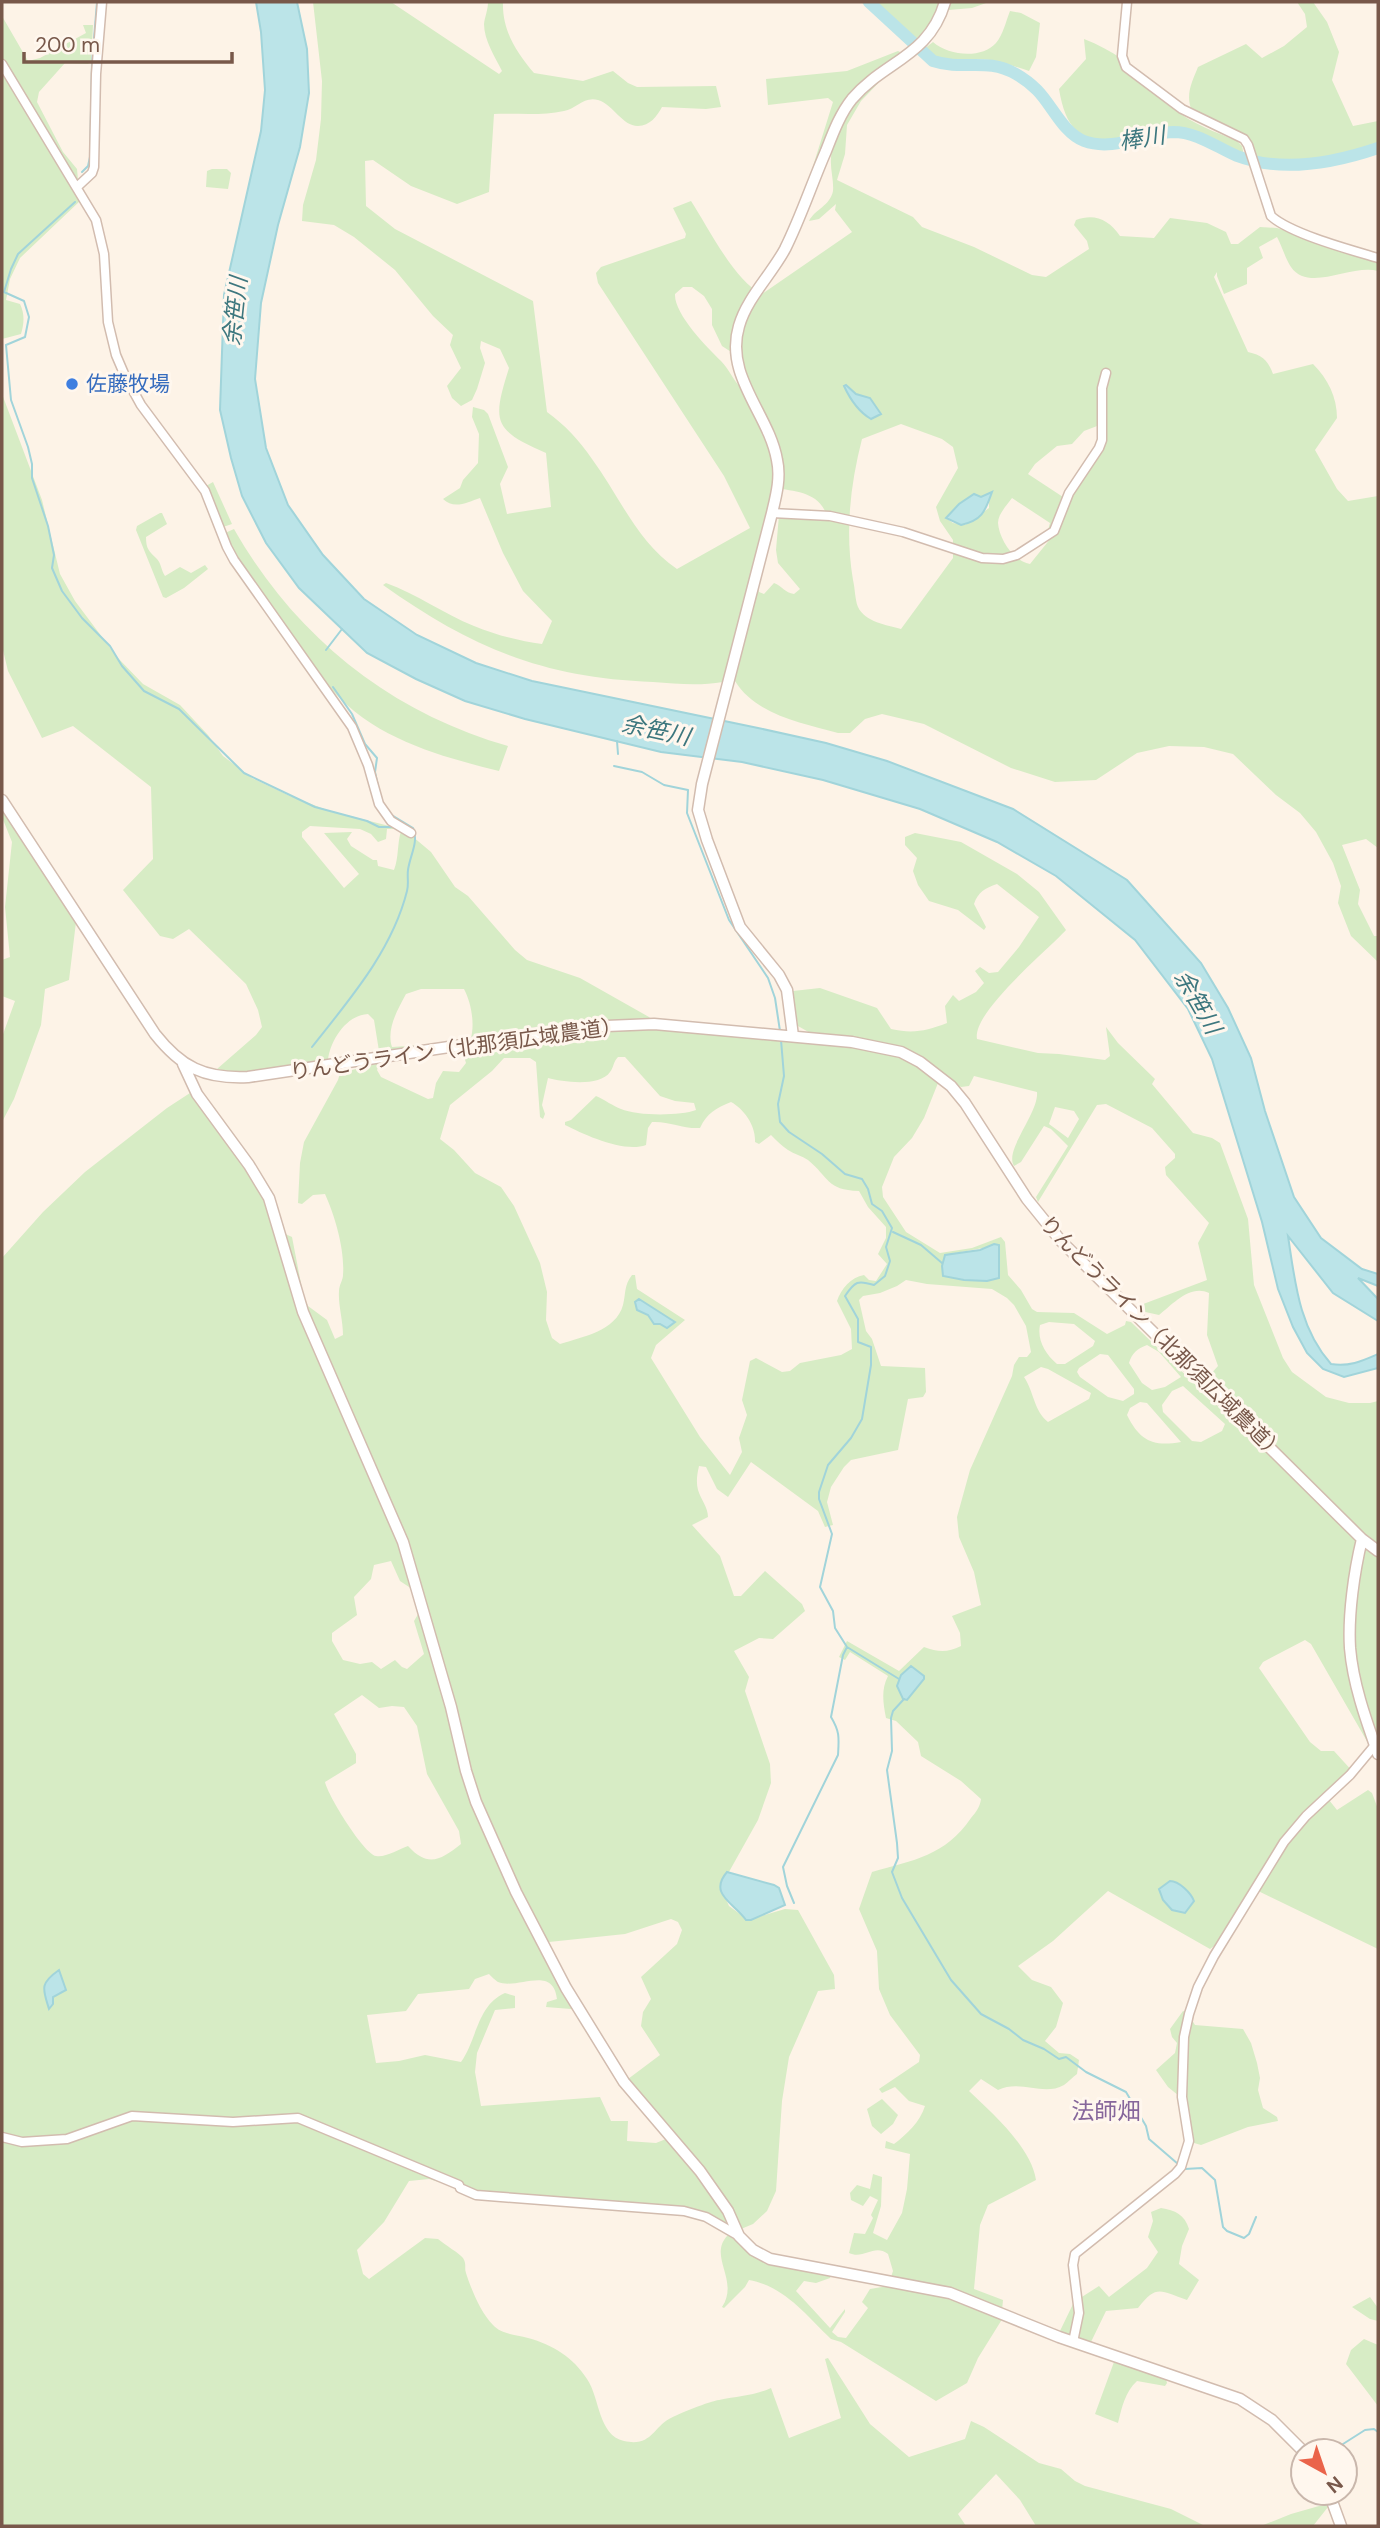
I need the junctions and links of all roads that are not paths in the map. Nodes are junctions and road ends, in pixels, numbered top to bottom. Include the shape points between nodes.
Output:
1 (102, 2) edge
2 (946, 2) edge
3 (1127, 2) edge
4 (2, 64) edge
5 (77, 187) junction
6 (1378, 258) edge
7 (1107, 373) dead end
8 (772, 513) junction
9 (2, 800) edge
10 (411, 833) dead end
11 (793, 1036) junction
12 (183, 1064) junction
13 (1362, 1539) junction
14 (1378, 1551) edge
15 (1377, 1750) edge
16 (2, 2137) edge
17 (739, 2236) junction
18 (1073, 2342) junction
19 (1289, 2437) edge
20 (1334, 2507) edge
21 (1340, 2526) edge

1 - 5 street via 94,167
2 - 8 street via 925,40 851,100 783,252 740,324 735,346 739,370 771,436 778,463
3 - 6 street via 1122,56 1126,68 1182,109 1244,139 1271,216 1294,230
4 - 5 street
5 - 10 street via 100,232 108,322 134,394 205,491 234,559 352,727 384,813
7 - 8 street via 1102,388 1100,447 1069,493 1054,531 1012,557 982,558 903,532 830,516
8 - 11 street via 698,810 740,927 788,990
9 - 12 street, りんどうライン（北那須広域農道） via 155,1034
11 - 12 street, りんどうライン（北那須広域農道） via 616,1024 248,1077 222,1076
11 - 13 street, りんどうライン（北那須広域農道） via 901,1052 951,1086 1060,1241
12 - 17 street via 197,1094 269,1198 313,1338 403,1542 476,1802 516,1892 566,1989 624,2082 700,2171 728,2210
13 - 14 street, りんどうライン（北那須広域農道）
13 - 15 street via 1350,1647 1355,1681
15 - 18 street via 1284,1842 1198,1987 1189,2014 1182,2071 1189,2130 1186,2155 1175,2174 1075,2254 1079,2313
16 - 17 street via 22,2142 80,2137 132,2116 233,2122 298,2118 477,2195 684,2211 706,2217
17 - 18 street via 770,2259 950,2293
18 - 19 street via 1240,2399
20 - 21 street

